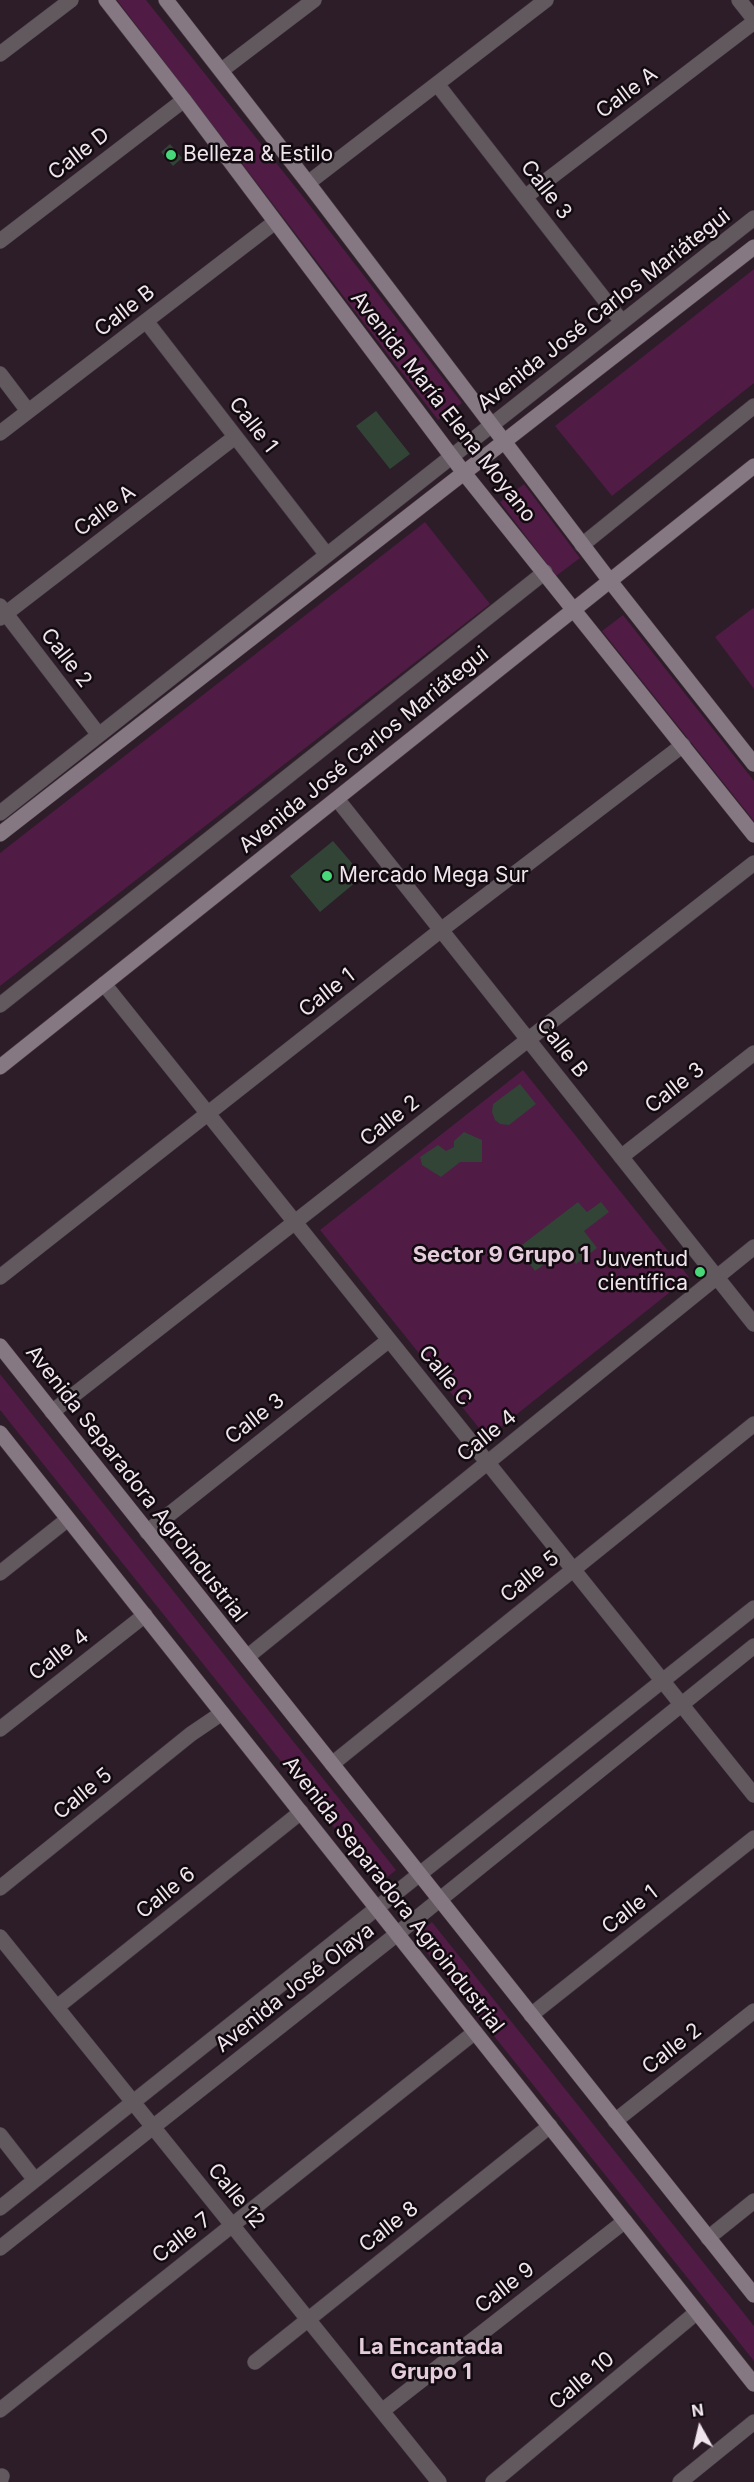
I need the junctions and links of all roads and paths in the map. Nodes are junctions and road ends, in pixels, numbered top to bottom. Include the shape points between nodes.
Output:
1 (71, 0) edge
2 (106, 0) edge
3 (166, 0) edge
4 (314, 0) edge
5 (546, 0) edge
6 (739, 0) edge
7 (754, 20) edge
8 (0, 54) edge
9 (222, 70) junction
10 (437, 84) junction
11 (184, 100) junction
12 (308, 183) junction
13 (525, 197) junction
14 (754, 218) edge
15 (275, 222) junction
16 (0, 241) edge
17 (754, 247) edge
18 (146, 321) junction
19 (622, 322) junction
20 (0, 374) edge
21 (754, 406) edge
22 (28, 411) junction
23 (492, 425) junction
24 (0, 433) edge
25 (235, 437) junction
26 (504, 442) junction
27 (452, 457) junction
28 (754, 466) edge
29 (464, 473) junction
30 (582, 545) junction
31 (327, 555) junction
32 (545, 572) junction
33 (610, 581) junction
34 (575, 609) junction
35 (2, 612) edge
36 (99, 735) junction
37 (682, 745) junction
38 (754, 764) edge
39 (337, 799) junction
40 (0, 813) edge
41 (0, 834) edge
42 (754, 835) edge
43 (754, 863) edge
44 (441, 930) junction
45 (104, 984) junction
46 (0, 1005) edge
47 (528, 1040) junction
48 (754, 1053) edge
49 (0, 1067) edge
50 (208, 1114) junction
51 (621, 1157) junction
52 (295, 1222) junction
53 (754, 1247) edge
54 (0, 1277) edge
55 (717, 1277) junction
56 (754, 1324) edge
57 (389, 1340) junction
58 (0, 1346) edge
59 (52, 1412) junction
60 (754, 1424) edge
61 (0, 1433) edge
62 (488, 1462) junction
63 (69, 1519) junction
64 (147, 1532) junction
65 (573, 1569) junction
66 (0, 1573) edge
67 (754, 1608) edge
68 (145, 1615) junction
69 (754, 1646) edge
70 (247, 1657) junction
71 (662, 1681) junction
72 (681, 1704) junction
73 (222, 1713) junction
74 (0, 1729) edge
75 (332, 1764) junction
76 (754, 1794) edge
77 (301, 1812) junction
78 (754, 1838) edge
79 (420, 1875) junction
80 (0, 1888) edge
81 (439, 1899) junction
82 (376, 1907) junction
83 (397, 1934) junction
84 (0, 1937) edge
85 (57, 2007) junction
86 (754, 2011) edge
87 (531, 2015) junction
88 (476, 2032) junction
89 (133, 2102) junction
90 (615, 2121) junction
91 (550, 2126) junction
92 (153, 2127) junction
93 (0, 2135) edge
94 (35, 2180) junction
95 (754, 2201) edge
96 (0, 2208) edge
97 (625, 2221) junction
98 (232, 2225) junction
99 (708, 2238) junction
100 (0, 2248) edge
101 (754, 2295) edge
102 (697, 2312) junction
103 (307, 2318) junction
104 (255, 2362) dead end
105 (754, 2384) edge
106 (0, 2410) edge
107 (382, 2411) junction
108 (754, 2422) edge
109 (439, 2482) edge
110 (493, 2482) edge
111 (680, 2482) edge

1 - 8 street
2 - 11 street, Avenida María Elena Moyano
3 - 9 street, Avenida María Elena Moyano
4 - 9 street
5 - 10 street
6 - 7 street
7 - 13 street, Calle A
9 - 12 street, Avenida María Elena Moyano
10 - 12 street
10 - 13 street, Calle 3
11 - 15 street, Avenida María Elena Moyano
11 - 16 street, Calle D
12 - 23 street, Avenida María Elena Moyano
13 - 19 street, Calle 3
14 - 19 street, Avenida José Carlos Mariátegui
15 - 18 street, Calle B
15 - 27 street, Avenida María Elena Moyano
17 - 26 street, Avenida José Carlos Mariátegui
18 - 22 street, Calle B
18 - 25 street, Calle 1
19 - 23 street, Avenida José Carlos Mariátegui
20 - 22 street
21 - 30 street
22 - 24 street, Calle B
23 - 26 street, Avenida María Elena Moyano
23 - 27 street, Avenida José Carlos Mariátegui
25 - 31 street, Calle 1
25 - 35 street, Calle A
26 - 29 street, Avenida José Carlos Mariátegui
26 - 30 street, Avenida María Elena Moyano
27 - 29 street, Avenida María Elena Moyano
27 - 31 street, Avenida José Carlos Mariátegui
28 - 33 street, Avenida José Carlos Mariátegui
29 - 32 street, Avenida María Elena Moyano
29 - 41 street, Avenida José Carlos Mariátegui
30 - 33 street, Avenida María Elena Moyano
31 - 36 street, Avenida José Carlos Mariátegui
32 - 34 street, Avenida María Elena Moyano
32 - 46 street, Avenida José Carlos Mariátegui
33 - 34 street, Avenida José Carlos Mariátegui
33 - 38 street, Avenida María Elena Moyano
34 - 37 street, Avenida María Elena Moyano
34 - 39 street, Avenida José Carlos Mariátegui
35 - 36 street, Calle 2
36 - 40 street, Avenida José Carlos Mariátegui
37 - 42 street, Avenida María Elena Moyano
37 - 44 street, Calle 1
39 - 44 street, Calle B
39 - 45 street, Avenida José Carlos Mariátegui
43 - 47 street, Calle 2
44 - 47 street, Calle B
44 - 50 street, Calle 1
45 - 49 street, Avenida José Carlos Mariátegui
45 - 50 street, Calle C
47 - 51 street, Calle B
47 - 52 street, Calle 2
48 - 51 street, Calle 3
50 - 52 street, Calle C
50 - 54 street, Calle 1
51 - 55 street, Calle B
52 - 57 street, Calle C
52 - 59 street, Calle 2
53 - 55 street, Calle 4
55 - 56 street, Calle B
55 - 62 street, Calle 4
57 - 62 street, Calle C
57 - 64 street, Calle 3
58 - 59 street, Avenida Separadora Agroindustrial
59 - 64 street, Avenida Separadora Agroindustrial
60 - 65 street, Calle 5
61 - 63 street, Avenida Separadora Agroindustrial
62 - 65 street, Calle C
62 - 70 street, Calle 4
63 - 66 street
63 - 68 street, Avenida Separadora Agroindustrial
64 - 70 street, Avenida Separadora Agroindustrial
65 - 71 street, Calle C
65 - 75 street, Calle 5
67 - 71 street, Avenida José Olaya
68 - 73 street, Avenida Separadora Agroindustrial
68 - 74 street, Calle 4
69 - 72 street, Avenida José Olaya
70 - 75 street, Avenida Separadora Agroindustrial
71 - 72 street, Calle C
71 - 79 street, Avenida José Olaya
72 - 76 street, Calle C
72 - 81 street, Avenida José Olaya
73 - 77 street, Avenida Separadora Agroindustrial
73 - 80 street, Calle 5
75 - 79 street, Avenida Separadora Agroindustrial
77 - 82 street, Avenida Separadora Agroindustrial
77 - 85 street, Calle 6
78 - 87 street, Calle 1
79 - 81 street, Avenida Separadora Agroindustrial
79 - 82 street, Avenida José Olaya
81 - 83 street, Avenida José Olaya
81 - 87 street, Avenida Separadora Agroindustrial
82 - 83 street, Avenida Separadora Agroindustrial
82 - 89 street, Avenida José Olaya
83 - 88 street, Avenida Separadora Agroindustrial
83 - 92 street, Avenida José Olaya
84 - 85 street, Calle 12
85 - 89 street, Calle 12
86 - 90 street, Calle 2
87 - 90 street, Avenida Separadora Agroindustrial
88 - 91 street, Avenida Separadora Agroindustrial
88 - 98 street, Calle 7
89 - 92 street, Calle 12
89 - 94 street, Avenida José Olaya
90 - 99 street, Avenida Separadora Agroindustrial
91 - 97 street, Avenida Separadora Agroindustrial
91 - 103 street, Calle 8
92 - 98 street, Calle 12
92 - 100 street, Avenida José Olaya
93 - 94 street
94 - 96 street, Avenida José Olaya
95 - 99 street
97 - 102 street, Avenida Separadora Agroindustrial
97 - 107 street, Calle 9
98 - 103 street, Calle 12
98 - 106 street, Calle 7
99 - 101 street, Avenida Separadora Agroindustrial
102 - 105 street, Avenida Separadora Agroindustrial
102 - 110 street, Calle 10
103 - 104 street, Calle 8
103 - 107 street, Calle 12
107 - 109 street, Calle 12
108 - 111 street

